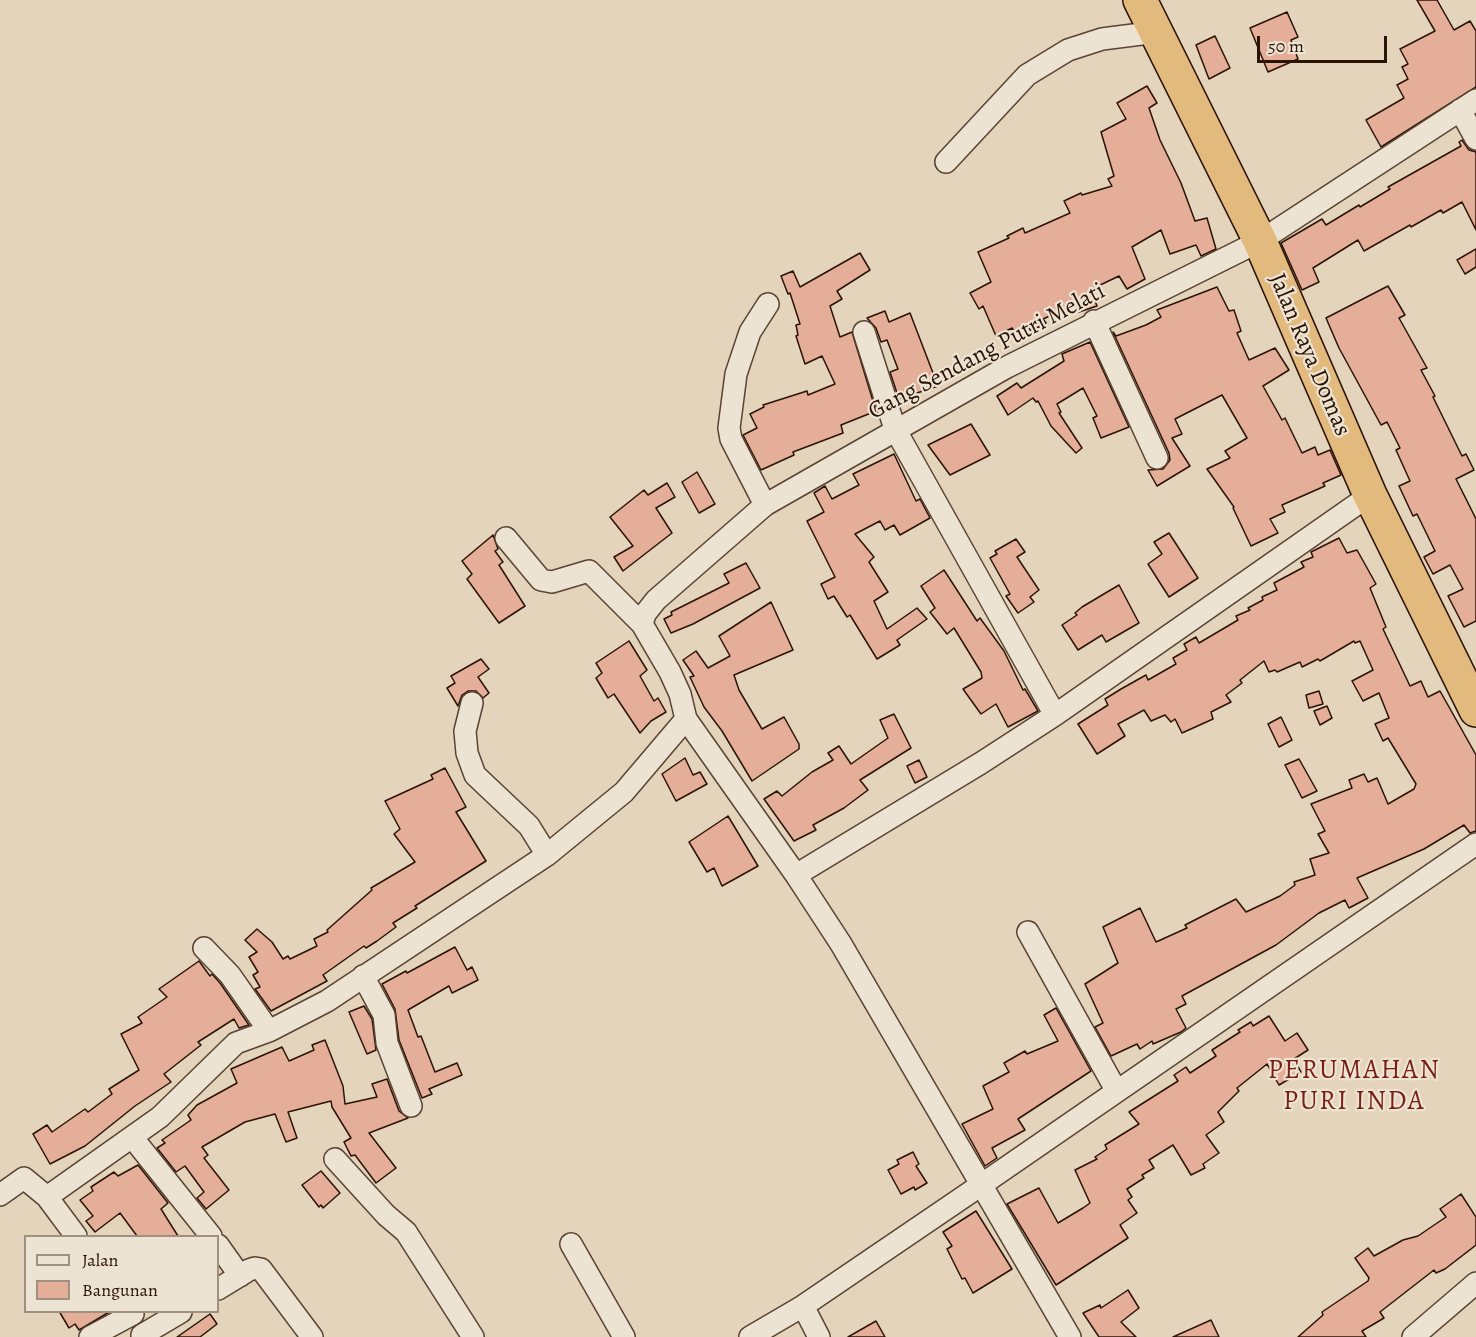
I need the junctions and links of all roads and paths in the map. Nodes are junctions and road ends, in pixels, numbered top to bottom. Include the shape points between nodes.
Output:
1 (1140, 0) edge
2 (1157, 32) junction
3 (1468, 105) edge
4 (1476, 139) edge
5 (946, 162) dead end
6 (1260, 241) junction
7 (768, 304) dead end
8 (1094, 321) junction
9 (864, 332) dead end
10 (895, 429) junction
11 (1156, 458) dead end
12 (1370, 495) junction
13 (765, 505) junction
14 (506, 538) dead end
15 (642, 624) junction
16 (472, 703) dead end
17 (1476, 710) edge
18 (1055, 715) junction
19 (686, 719) junction
20 (1476, 844) edge
21 (547, 855) junction
22 (796, 874) junction
23 (1028, 932) dead end
24 (204, 948) dead end
25 (363, 976) junction
26 (269, 1030) junction
27 (1116, 1090) junction
28 (411, 1106) dead end
29 (132, 1137) junction
30 (335, 1159) dead end
31 (981, 1185) junction
32 (0, 1195) edge
33 (47, 1197) junction
34 (75, 1235) edge
35 (210, 1235) edge
36 (571, 1244) dead end
37 (219, 1246) edge
38 (240, 1276) junction
39 (1476, 1283) edge
40 (219, 1288) edge
41 (803, 1306) junction
42 (130, 1313) edge
43 (132, 1313) edge
44 (178, 1313) edge
45 (142, 1336) edge
46 (90, 1337) edge
47 (312, 1337) edge
48 (473, 1337) edge
49 (624, 1337) edge
50 (750, 1337) edge
51 (819, 1337) edge
52 (1071, 1337) edge
53 (1413, 1337) edge

1 - 2 highway, Jalan Raya Domas
2 - 5 street via 1102,39 1027,75
2 - 6 highway, Jalan Raya Domas
3 - 4 street
3 - 6 street, Gang Sendang Putri Melati
6 - 8 street, Gang Sendang Putri Melati
6 - 12 highway, Jalan Raya Domas
7 - 13 street via 750,332 736,374 729,428
8 - 10 street, Gang Sendang Putri Melati
8 - 11 street
9 - 10 street
10 - 13 street, Gang Sendang Putri Melati
10 - 18 street
12 - 17 highway, Jalan Raya Domas
12 - 18 street
13 - 15 street, Gang Sendang Putri Melati via 656,600
14 - 15 street via 541,580 552,582 589,571
15 - 19 street via 673,680
16 - 21 street via 465,731 475,775 529,826
18 - 22 street
19 - 21 street via 624,792
19 - 22 street
20 - 27 street
21 - 25 street
22 - 31 street
23 - 27 street
24 - 26 street via 230,975
25 - 26 street
25 - 28 street via 384,1015 387,1043
26 - 29 street via 229,1048 160,1117
27 - 31 street
29 - 33 street
29 - 35 street
30 - 48 street via 406,1232
31 - 41 street
31 - 52 street
32 - 33 street via 24,1178
33 - 34 street
36 - 49 street
37 - 38 street
38 - 40 street
38 - 47 street via 261,1269
39 - 53 street
41 - 50 street
41 - 51 street
42 - 46 street
43 - 45 street
44 - 45 street

